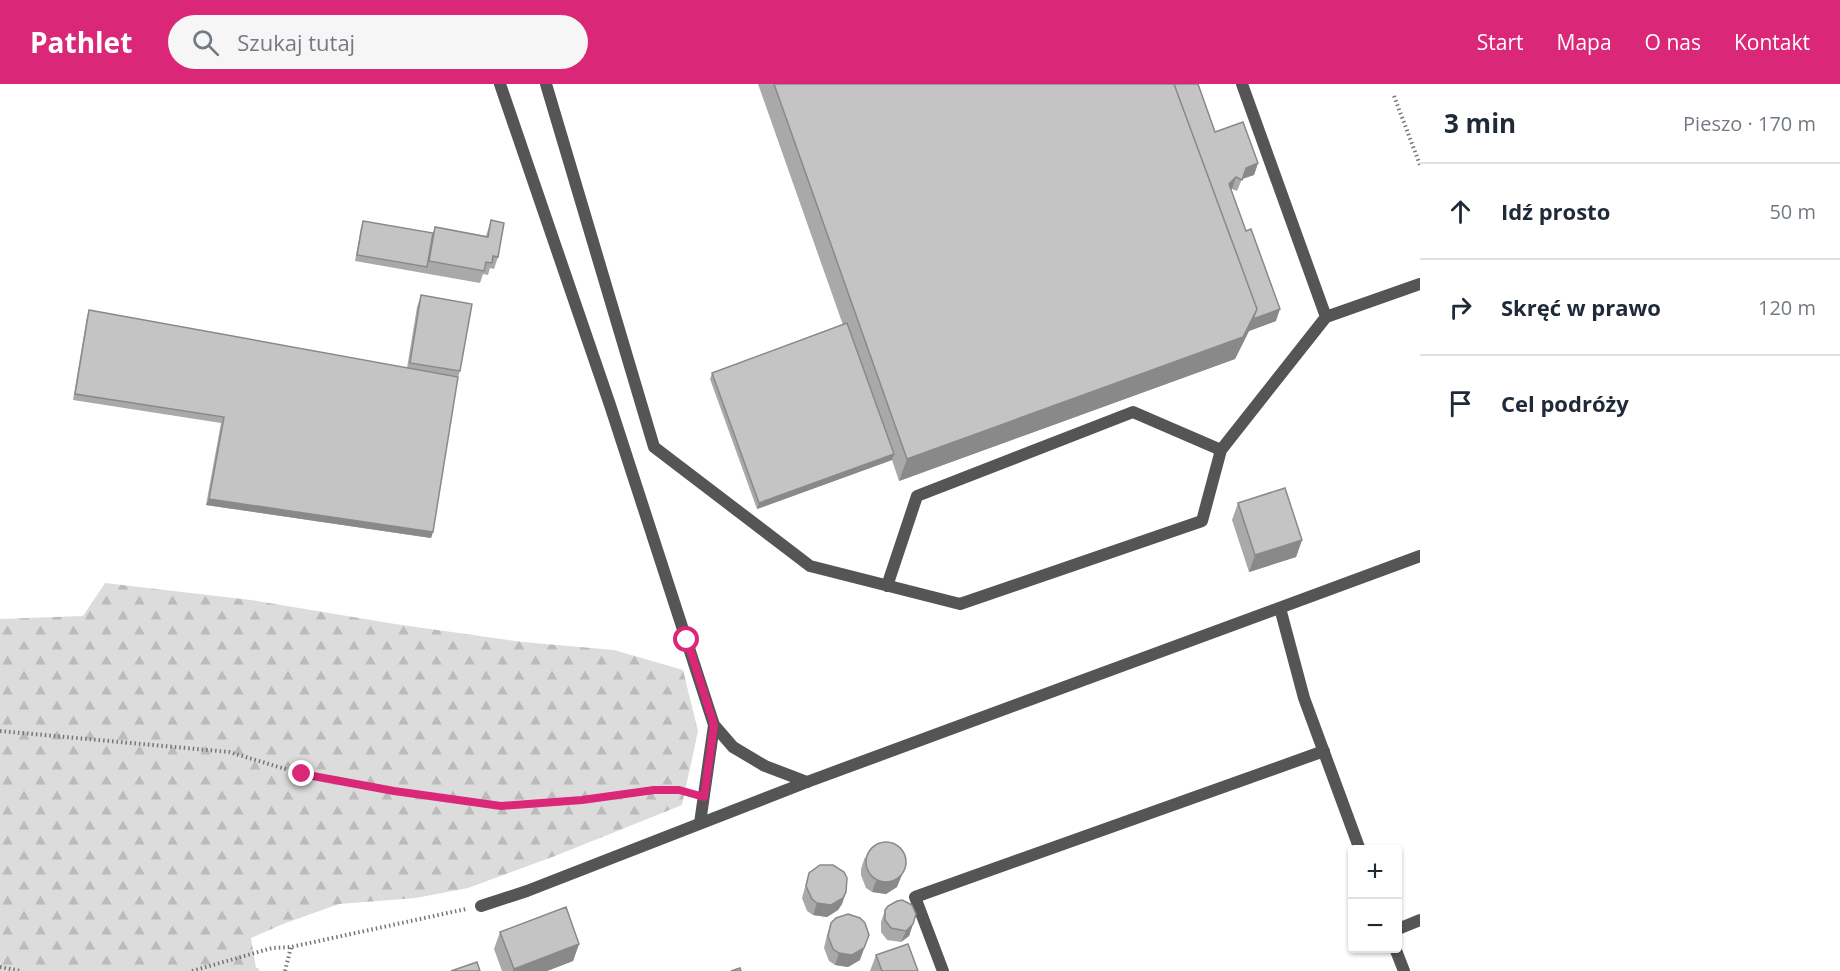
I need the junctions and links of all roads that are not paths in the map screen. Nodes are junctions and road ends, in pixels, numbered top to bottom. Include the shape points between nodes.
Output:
1 (500, 84) edge
2 (546, 84) edge
3 (1242, 84) edge
4 (1420, 284) edge
5 (1326, 316) junction
6 (1221, 450) junction
7 (1420, 556) edge
8 (887, 586) junction
9 (1280, 608) junction
10 (714, 725) junction
11 (1324, 752) junction
12 (807, 782) junction
13 (700, 823) junction
14 (1358, 845) edge
15 (481, 906) road end
16 (1420, 920) edge
17 (1402, 927) edge
18 (1397, 953) edge
19 (943, 971) edge
20 (1404, 971) edge

1 - 10 street
2 - 8 street via 654,447 810,566
3 - 5 street
4 - 5 street
5 - 6 street
6 - 8 street via 1202,521 960,604
6 - 8 street via 1133,412 917,496
7 - 9 street
9 - 11 street via 1304,698
9 - 12 street
10 - 12 street via 733,747 765,766
10 - 13 street
11 - 14 street
11 - 19 street via 915,897
12 - 13 street
13 - 15 street
16 - 17 street
18 - 20 street

